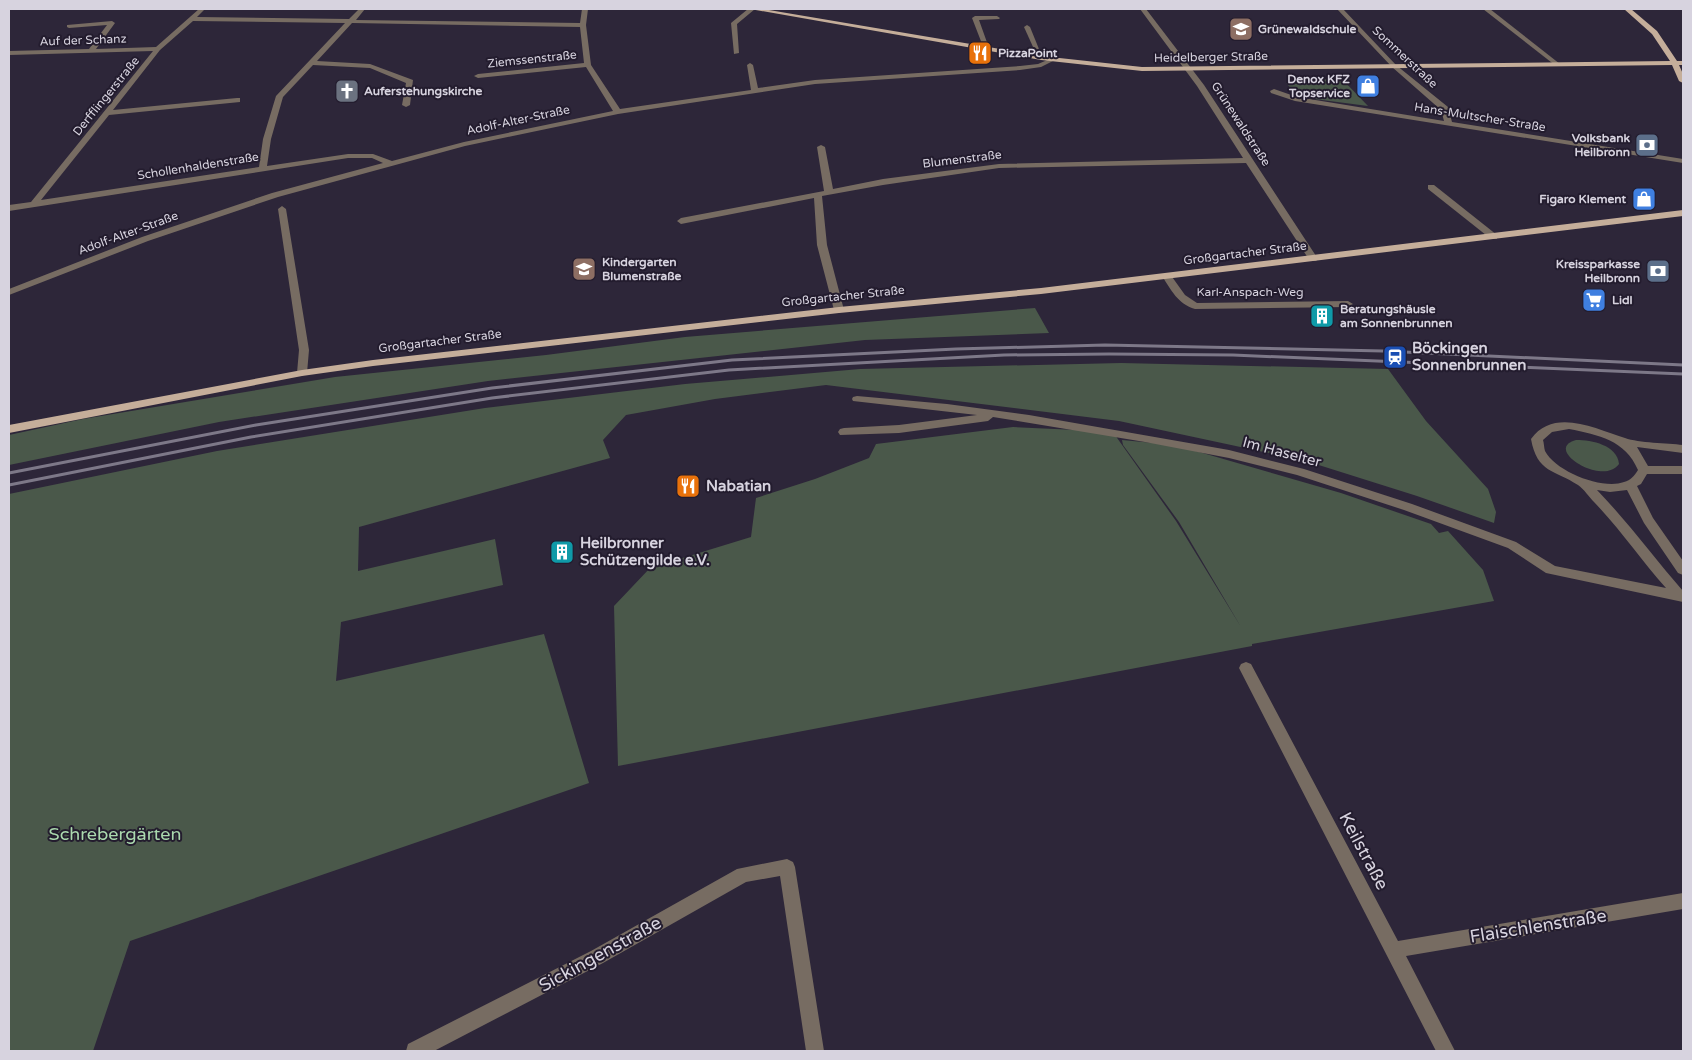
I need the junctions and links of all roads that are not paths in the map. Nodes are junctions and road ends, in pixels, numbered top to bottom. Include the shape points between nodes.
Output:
1 (202, 9) edge
2 (362, 9) edge
3 (586, 9) edge
4 (752, 9) edge
5 (1143, 9) edge
6 (1340, 9) edge
7 (1486, 9) edge
8 (1627, 9) edge
9 (192, 18) junction
10 (998, 18) dead end
11 (351, 21) junction
12 (583, 25) junction
13 (69, 26) dead end
14 (1027, 27) dead end
15 (986, 48) junction
16 (158, 49) junction
17 (92, 50) junction
18 (9, 53) edge
19 (736, 53) dead end
20 (1041, 58) junction
21 (1052, 60) junction
22 (1679, 63) edge
23 (310, 64) junction
24 (588, 65) junction
25 (750, 65) dead end
26 (1558, 65) junction
27 (1394, 66) junction
28 (1189, 69) junction
29 (478, 76) dead end
30 (1683, 81) edge
31 (1274, 90) dead end
32 (755, 91) junction
33 (237, 100) dead end
34 (406, 106) dead end
35 (618, 112) junction
36 (106, 113) junction
37 (1450, 124) junction
38 (821, 148) dead end
39 (1250, 160) junction
40 (1683, 161) edge
41 (390, 163) junction
42 (263, 169) junction
43 (1431, 187) dead end
44 (829, 194) junction
45 (818, 195) junction
46 (34, 204) junction
47 (9, 208) edge
48 (282, 209) dead end
49 (1683, 213) edge
50 (681, 221) dead end
51 (1494, 237) junction
52 (1312, 258) junction
53 (1167, 276) junction
54 (9, 292) edge
55 (1348, 304) dead end
56 (839, 310) junction
57 (302, 373) junction
58 (857, 399) dead end
59 (1002, 415) junction
60 (9, 429) edge
61 (844, 432) dead end
62 (1621, 442) junction
63 (1683, 449) edge
64 (1644, 470) junction
65 (1683, 470) edge
66 (1582, 482) junction
67 (1631, 486) junction
68 (1683, 570) edge
69 (1682, 598) edge
70 (1246, 668) dead end
71 (1683, 902) edge
72 (1393, 950) junction
73 (416, 1051) edge
74 (815, 1051) edge
75 (1446, 1051) edge

1 - 9 street, Derfflingerstraße
2 - 11 street
3 - 12 street
4 - 15 main road, Heidelberger Straße
4 - 19 street via 734,23
5 - 28 street, Grünewaldstraße
6 - 27 street, Sommerstraße
7 - 26 street
8 - 22 main road via 1654,30
9 - 11 street
9 - 16 street, Derfflingerstraße
10 - 15 street via 975,18
11 - 12 street
11 - 23 street
12 - 24 street
13 - 17 street via 112,23
14 - 20 street
15 - 20 main road, Heidelberger Straße
16 - 17 street, Auf der Schanz
16 - 36 street, Derfflingerstraße
17 - 18 street, Auf der Schanz
20 - 21 main road, Heidelberger Straße
21 - 28 main road, Heidelberger Straße via 1142,69
21 - 32 street, Adolf-Alter-Straße via 1039,66 1020,68 845,79
22 - 26 main road, Heidelberger Straße
22 - 30 main road
23 - 34 street via 350,64 382,69 410,82
23 - 42 street via 280,96
24 - 29 street, Ziemssenstraße
24 - 35 street
25 - 32 street
26 - 27 main road, Heidelberger Straße
27 - 28 main road, Heidelberger Straße
27 - 37 street, Sommerstraße via 1445,109
28 - 39 street, Grünewaldstraße
31 - 37 street, Hans-Multscher-Straße via 1295,99
32 - 35 street, Adolf-Alter-Straße
33 - 36 street
35 - 41 street, Adolf-Alter-Straße
36 - 46 street, Derfflingerstraße
37 - 40 street, Hans-Multscher-Straße
38 - 44 street
39 - 44 street, Blumenstraße via 999,166 883,182
39 - 52 street, Grünewaldstraße
41 - 42 street, Schollenhaldenstraße via 374,156 348,156
41 - 54 street, Adolf-Alter-Straße via 275,195 145,239
42 - 46 street, Schollenhaldenstraße
43 - 51 street
44 - 45 street, Blumenstraße
45 - 50 street, Blumenstraße
45 - 56 street via 822,244
46 - 47 street, Schollenhaldenstraße
48 - 57 street via 304,350
49 - 51 main road, Großgartacher Straße
51 - 52 main road, Großgartacher Straße
52 - 53 main road, Großgartacher Straße
53 - 55 street, Karl-Anspach-Weg via 1178,294 1195,306
53 - 56 main road, Großgartacher Straße
56 - 57 main road, Großgartacher Straße via 486,348
57 - 60 main road, Großgartacher Straße
58 - 59 street, Im Haselter
59 - 61 street via 899,429
59 - 69 street, Im Haselter via 1145,438 1300,472 1512,545 1551,570
62 - 63 street
62 - 64 street via 1638,456
62 - 66 street via 1596,430 1569,426 1548,429 1537,439 1540,454 1556,470
64 - 65 street
64 - 67 street via 1641,479
66 - 67 street via 1609,488
66 - 69 street via 1618,518
67 - 68 street via 1648,520
70 - 72 street, Keilstraße
71 - 72 street, Flaischlenstraße
72 - 75 street, Keilstraße
73 - 74 street, Sickingenstraße via 597,957 743,875 787,866

